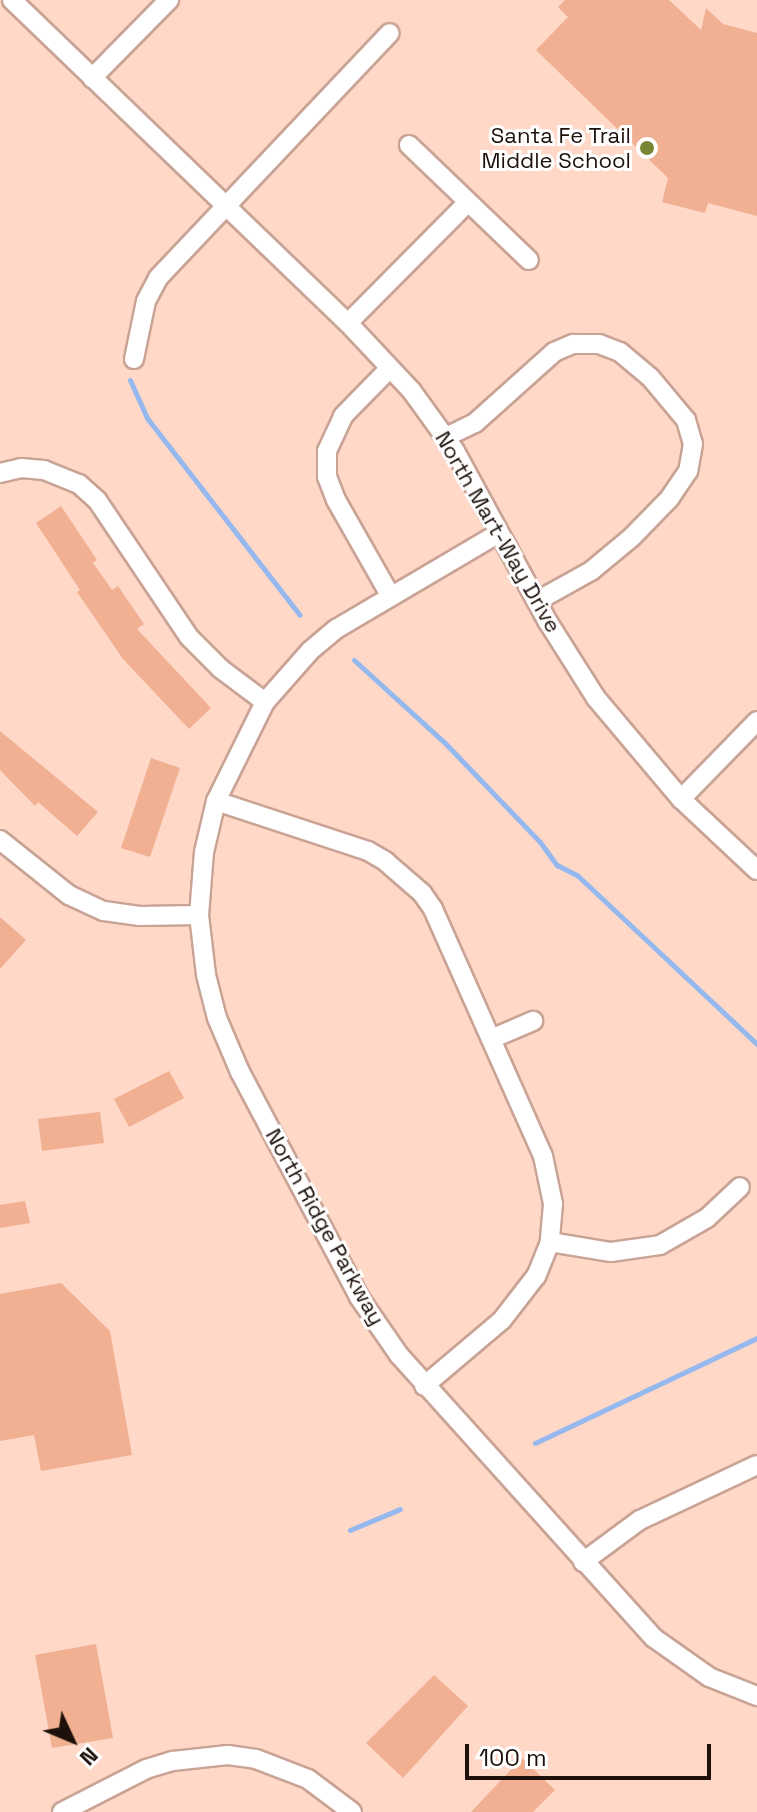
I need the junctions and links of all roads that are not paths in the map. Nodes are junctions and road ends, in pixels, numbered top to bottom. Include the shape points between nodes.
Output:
1 (12, 0) edge
2 (169, 0) edge
3 (390, 33) dead end
4 (92, 78) junction
5 (409, 145) dead end
6 (468, 202) junction
7 (224, 206) junction
8 (529, 260) dead end
9 (348, 323) junction
10 (134, 359) dead end
11 (390, 368) junction
12 (446, 437) junction
13 (0, 473) edge
14 (499, 533) junction
15 (390, 595) junction
16 (537, 601) junction
17 (265, 702) junction
18 (757, 721) edge
19 (681, 799) junction
20 (216, 801) junction
21 (0, 840) edge
22 (757, 870) edge
23 (199, 915) junction
24 (533, 1021) dead end
25 (491, 1039) junction
26 (740, 1187) dead end
27 (550, 1242) junction
28 (424, 1386) junction
29 (757, 1465) edge
30 (583, 1562) junction
31 (757, 1696) edge
32 (62, 1812) edge
33 (352, 1812) edge

1 - 4 street, North Mart-Way Drive
2 - 4 street
3 - 7 street
4 - 7 street, North Mart-Way Drive
5 - 6 street
6 - 8 street
6 - 9 street
7 - 9 street, North Mart-Way Drive
7 - 10 street via 158,278 146,301
9 - 11 street, North Mart-Way Drive
11 - 12 street, North Mart-Way Drive
11 - 15 street via 343,416 327,451 327,477 336,500
12 - 14 street, North Mart-Way Drive
12 - 16 street via 475,423 554,352 573,344 599,344 620,352 650,377 686,420 693,444 688,471 670,498 591,571
13 - 17 street via 44,470 79,484 97,500 189,637
14 - 15 street, North Ridge Parkway
14 - 16 street, North Mart-Way Drive
15 - 17 street, North Ridge Parkway via 327,636
16 - 19 street, North Mart-Way Drive via 596,698
17 - 20 street, North Ridge Parkway
18 - 19 street
19 - 22 street, North Mart-Way Drive
20 - 23 street, North Ridge Parkway via 204,852
20 - 25 street via 368,851 409,879 433,909
21 - 23 street via 69,895 104,911
23 - 28 street, North Ridge Parkway via 210,995 240,1072 359,1297
24 - 25 street
25 - 27 street via 549,1174
26 - 27 street via 707,1218 660,1245 611,1252
27 - 28 street via 521,1300
28 - 30 street, North Ridge Parkway via 511,1475
29 - 30 street via 640,1520
30 - 31 street, North Ridge Parkway via 681,1660
32 - 33 street via 146,1769 228,1755 295,1773

